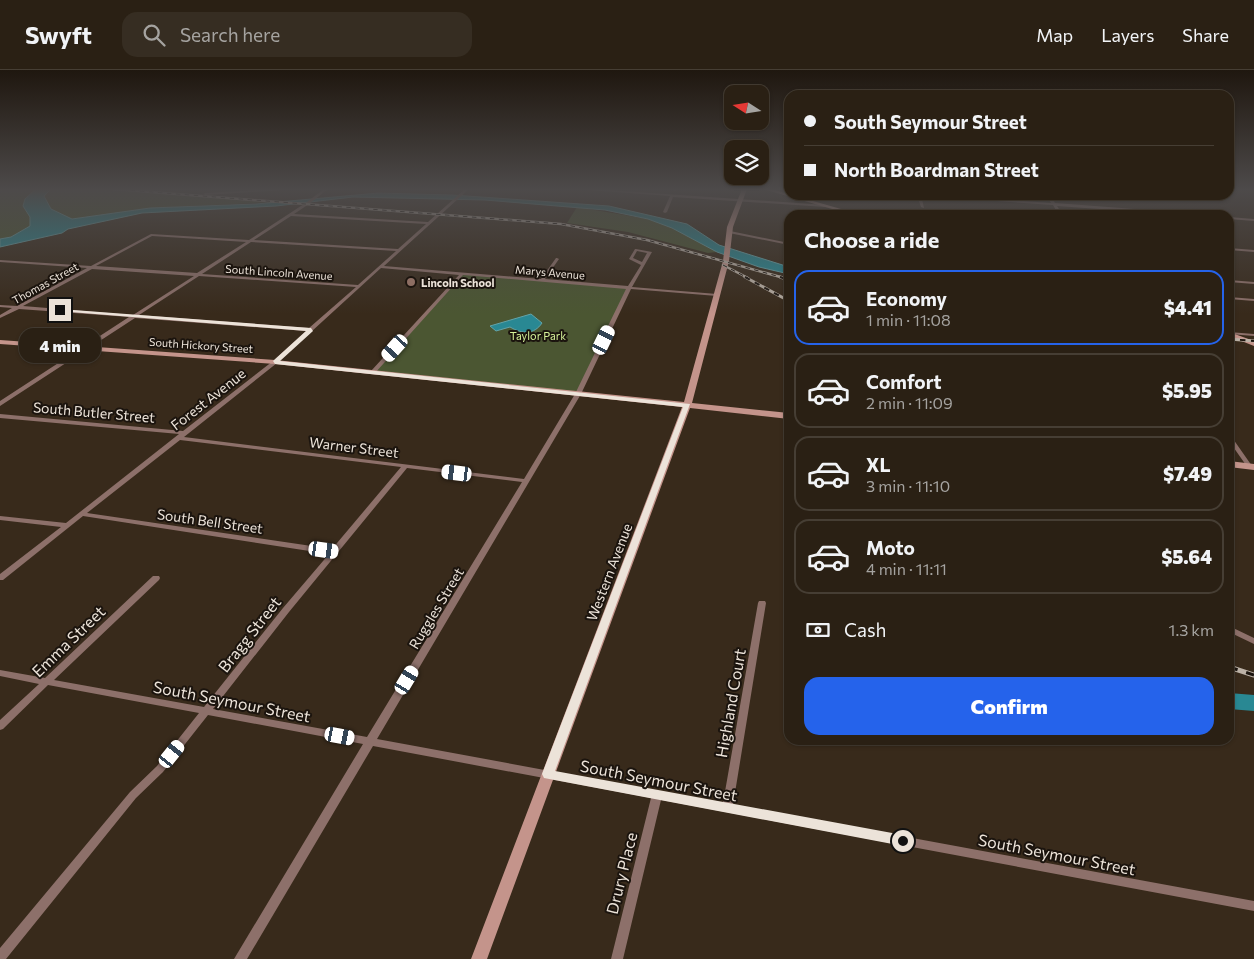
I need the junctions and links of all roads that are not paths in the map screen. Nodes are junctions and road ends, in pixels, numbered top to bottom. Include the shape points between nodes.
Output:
1 (265, 230) edge
2 (421, 230) edge
3 (730, 232) joint
4 (248, 241) junction
5 (784, 243) edge
6 (1234, 249) edge
7 (399, 250) junction
8 (1254, 251) edge
9 (557, 259) dead end
10 (0, 262) edge
11 (644, 264) junction
12 (381, 267) junction
13 (90, 268) junction
14 (462, 274) junction
15 (197, 275) junction
16 (542, 280) junction
17 (1234, 281) edge
18 (1254, 283) edge
19 (359, 286) junction
20 (629, 288) junction
21 (717, 294) junction
22 (1234, 298) edge
23 (1254, 300) edge
24 (0, 306) edge
25 (18, 307) junction
26 (134, 316) junction
27 (0, 317) edge
28 (311, 330) junction
29 (1234, 333) edge
30 (1234, 335) edge
31 (1254, 335) edge
32 (0, 342) edge
33 (1254, 344) edge
34 (86, 348) junction
35 (275, 362) junction
36 (372, 372) junction
37 (578, 394) junction
38 (0, 404) edge
39 (687, 406) junction
40 (0, 416) edge
41 (784, 416) edge
42 (186, 433) junction
43 (179, 438) junction
44 (1234, 444) edge
45 (1234, 465) edge
46 (405, 466) junction
47 (1252, 467) edge
48 (526, 481) junction
49 (81, 514) junction
50 (0, 518) edge
51 (67, 525) junction
52 (334, 552) junction
53 (0, 578) edge
54 (156, 578) dead end
55 (762, 603) dead end
56 (1234, 631) edge
57 (1254, 641) edge
58 (0, 673) edge
59 (47, 682) junction
60 (207, 711) junction
61 (0, 726) edge
62 (370, 742) junction
63 (548, 774) junction
64 (657, 795) junction
65 (727, 808) junction
66 (1254, 906) edge
67 (0, 957) edge
68 (240, 959) edge
69 (479, 959) edge
70 (616, 959) edge

1 - 4 street
2 - 7 street, Forest Avenue
3 - 5 street
3 - 21 street, Western Avenue
4 - 7 street
4 - 13 street, Thomas Street via 151,235
4 - 15 street
6 - 8 street
7 - 12 street, Forest Avenue
9 - 16 street
10 - 13 street, South Lincoln Avenue
11 - 11 street via 650,251 636,250 631,259
11 - 20 street, Ruggles Street
12 - 14 street, Marys Avenue
12 - 19 street, Forest Avenue
13 - 15 street, South Lincoln Avenue
13 - 25 street, Thomas Street
14 - 16 street, Marys Avenue
14 - 36 street
15 - 19 street, South Lincoln Avenue
15 - 26 street
16 - 20 street, Marys Avenue
17 - 18 street
19 - 28 street, Forest Avenue
20 - 21 street, Marys Avenue
20 - 37 street, Ruggles Street
21 - 39 street, Western Avenue
22 - 23 street
24 - 25 street
25 - 26 street
25 - 27 street, Thomas Street
26 - 28 street
26 - 34 street
28 - 35 street, Forest Avenue
29 - 31 street
30 - 33 street
32 - 34 street, South Hickory Street
34 - 35 street, South Hickory Street
34 - 38 street
35 - 36 street, South Hickory Street
35 - 42 street, Forest Avenue
36 - 37 street, South Hickory Street
37 - 39 street, South Hickory Street
37 - 48 street, Ruggles Street
39 - 41 street, South Hickory Street
39 - 63 street, Western Avenue
40 - 42 street, South Butler Street
42 - 43 street, Forest Avenue
43 - 46 street, Warner Street
43 - 49 street, Forest Avenue
44 - 47 street
45 - 47 street
46 - 48 street, Warner Street
46 - 52 street, Bragg Street
48 - 62 street, Ruggles Street
49 - 51 street, Forest Avenue
49 - 52 street, South Bell Street
50 - 51 street
51 - 53 street, Forest Avenue
52 - 60 street, Bragg Street
54 - 59 street, Emma Street
55 - 65 street, Highland Court
56 - 57 street
58 - 59 street, South Seymour Street
59 - 60 street, South Seymour Street
59 - 61 street, Emma Street
60 - 62 street, South Seymour Street
60 - 67 street, Bragg Street via 160,769 133,795
62 - 63 street, South Seymour Street
62 - 68 street, Ruggles Street
63 - 64 street, South Seymour Street
63 - 69 street, Western Avenue
64 - 65 street, South Seymour Street
64 - 70 street, Drury Place
65 - 66 street, South Seymour Street

